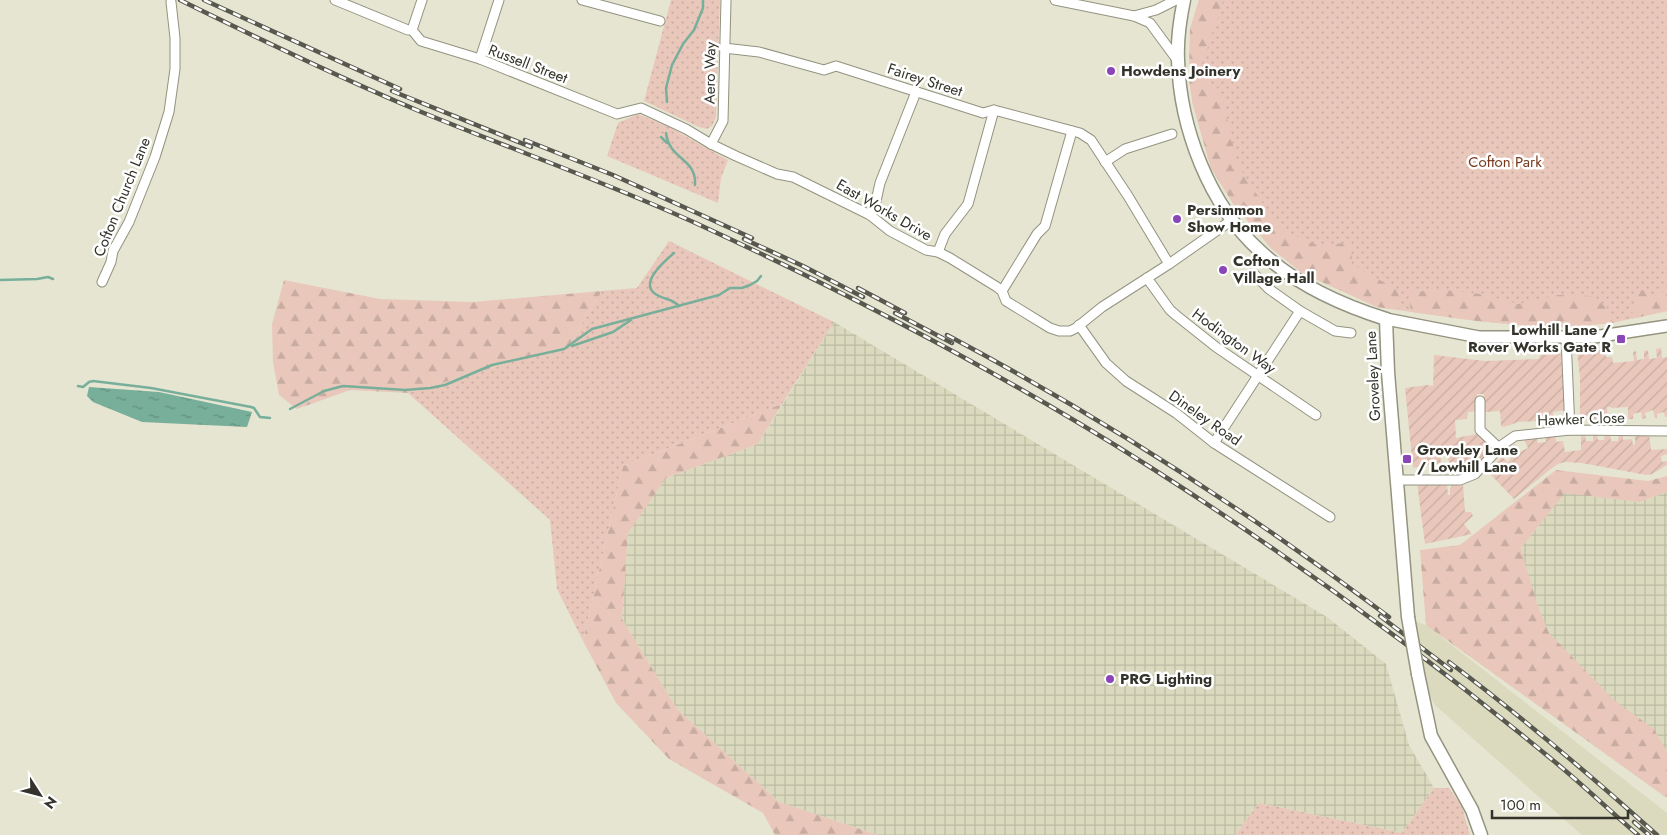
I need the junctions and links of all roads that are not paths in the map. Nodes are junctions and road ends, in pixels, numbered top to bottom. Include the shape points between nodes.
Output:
1 (335, 0) edge
2 (422, 0) edge
3 (499, 0) edge
4 (582, 0) edge
5 (726, 0) edge
6 (1055, 0) edge
7 (1184, 1) edge
8 (171, 2) dead end
9 (1156, 10) junction
10 (1134, 16) junction
11 (660, 22) dead end
12 (412, 30) junction
13 (1157, 31) junction
14 (724, 48) junction
15 (480, 59) junction
16 (1178, 61) junction
17 (916, 92) junction
18 (994, 110) junction
19 (1072, 131) junction
20 (1172, 134) dead end
21 (711, 144) junction
22 (1105, 162) junction
23 (870, 215) junction
24 (1232, 220) junction
25 (938, 252) junction
26 (1169, 264) junction
27 (1255, 275) dead end
28 (1147, 278) junction
29 (102, 282) dead end
30 (1002, 291) junction
31 (1300, 311) junction
32 (1386, 319) junction
33 (1079, 325) junction
34 (1667, 326) edge
35 (1351, 333) dead end
36 (1566, 337) junction
37 (1258, 376) junction
38 (1480, 401) dead end
39 (1316, 415) dead end
40 (1570, 430) junction
41 (1667, 431) edge
42 (1214, 443) junction
43 (1499, 448) junction
44 (1397, 480) junction
45 (1330, 516) dead end
46 (1481, 835) edge

1 - 12 street, Russell Street
2 - 12 street
3 - 15 street
4 - 11 street
5 - 14 street, Aero Way
6 - 10 street
7 - 9 street via 1176,0
7 - 16 main road, Groveley Lane
8 - 29 street, Cofton Church Lane via 175,69 168,112 155,157
9 - 10 street
9 - 13 street
10 - 13 street via 1150,23
12 - 15 street, Russell Street via 421,41
13 - 16 street
14 - 17 street, Fairey Street via 759,52 824,70 836,66
14 - 21 street, Aero Way via 723,120
15 - 21 street, Russell Street via 617,114 641,108
16 - 24 main road, Groveley Lane via 1187,124 1204,171
17 - 18 street, Fairey Street via 983,113
17 - 23 street
18 - 19 street, Fairey Street
18 - 25 street via 968,204 945,234
19 - 22 street, Fairey Street via 1091,140
19 - 30 street via 1045,226
20 - 22 street via 1124,149
21 - 23 street, East Works Drive via 777,174 793,177
22 - 26 street, Fairey Street
23 - 25 street, East Works Drive via 890,231 926,250
24 - 26 street, East Works Drive
24 - 32 main road, Groveley Lane via 1261,252 1296,278 1334,300
25 - 30 street, East Works Drive
26 - 28 street, East Works Drive
27 - 31 street
28 - 33 street, East Works Drive
28 - 37 street, Hodington Way via 1170,310
30 - 33 street, East Works Drive via 1006,301 1050,328 1070,331
31 - 35 street via 1335,331
31 - 37 street
32 - 36 street via 1479,337
32 - 44 main road, Groveley Lane
33 - 42 street, Dineley Road via 1106,363 1126,381 1176,413
34 - 36 street via 1618,334
36 - 40 street
37 - 39 street, Hodington Way
37 - 42 street
38 - 43 street via 1480,430
40 - 41 street, Hawker Close
40 - 43 street, Hawker Close via 1515,436
42 - 45 street, Dineley Road
43 - 44 street, Hawker Close via 1474,474 1460,480
44 - 46 main road, Groveley Lane, bridge via 1408,617 1431,736 1472,810

